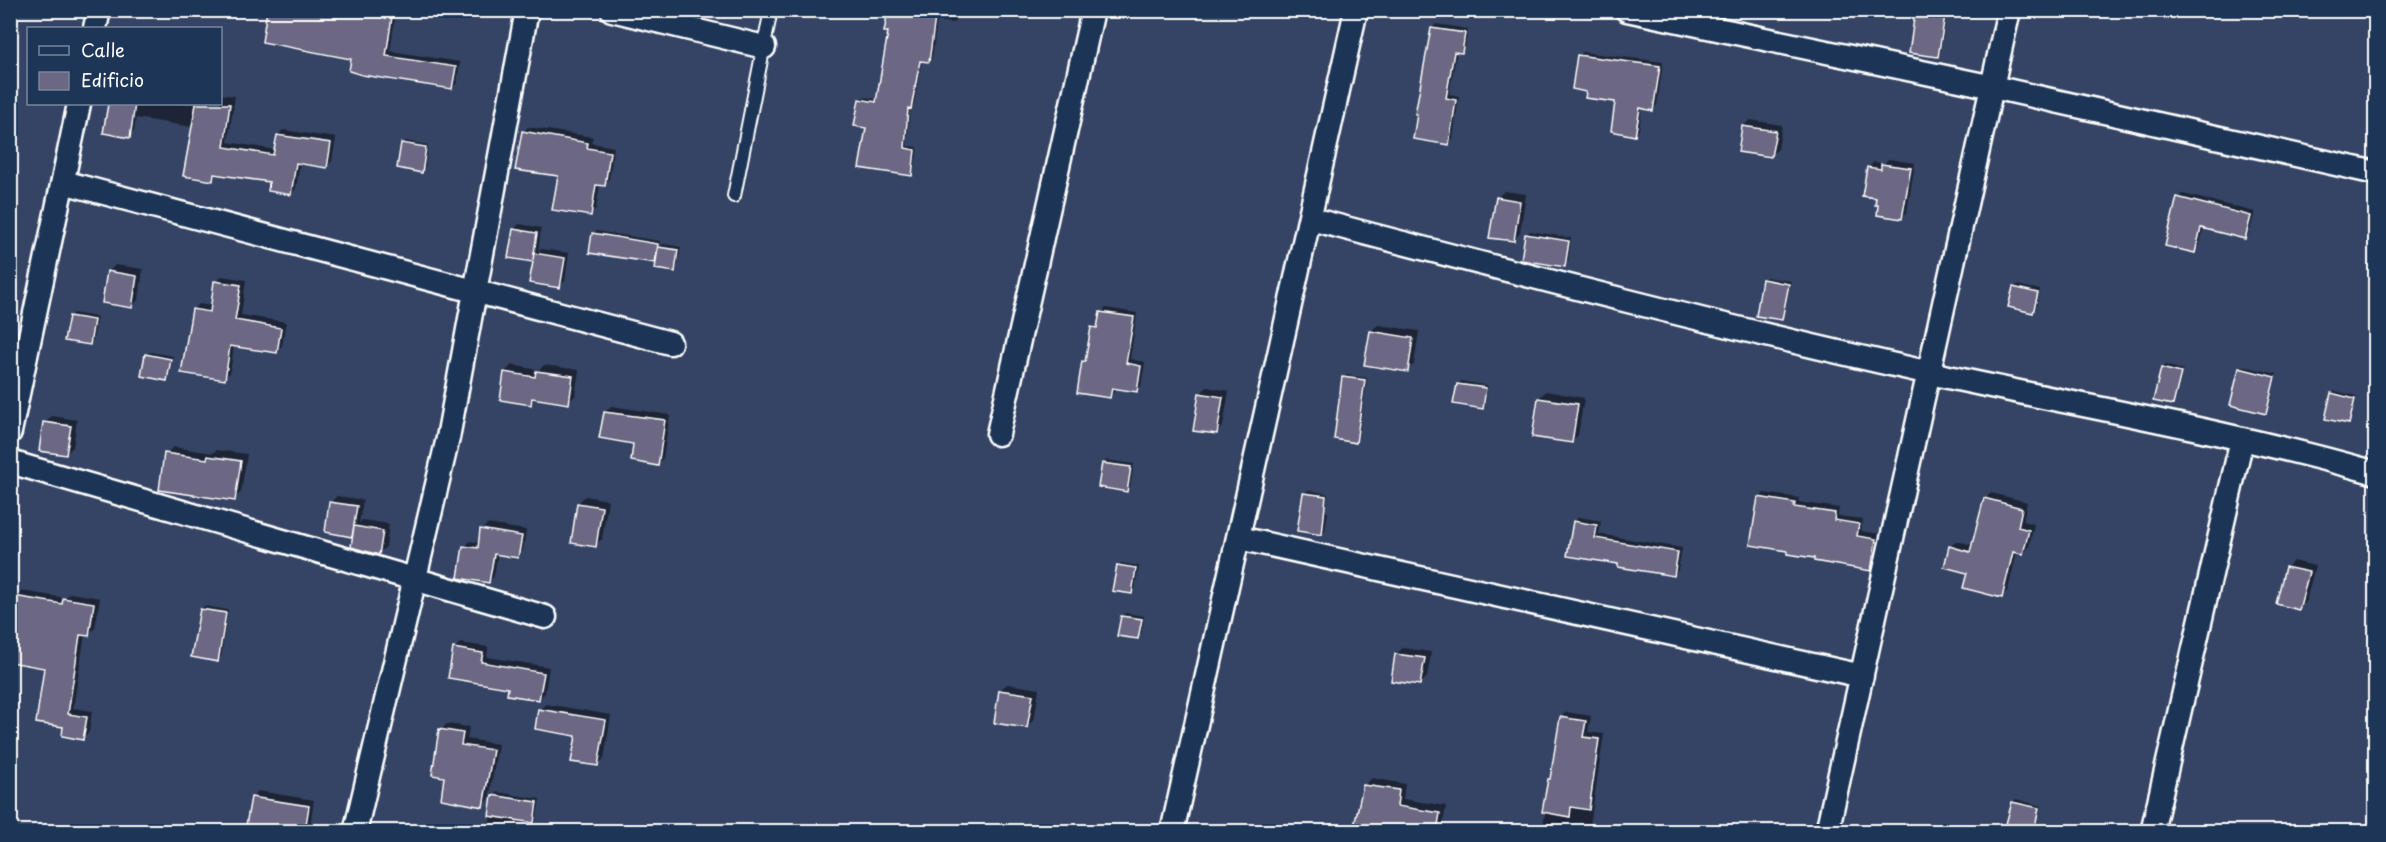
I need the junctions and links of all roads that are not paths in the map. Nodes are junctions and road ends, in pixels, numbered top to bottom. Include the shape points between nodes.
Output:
1 (99, 10) edge
2 (527, 10) edge
3 (612, 10) edge
4 (771, 10) edge
5 (1093, 10) edge
6 (1356, 10) edge
7 (1627, 10) edge
8 (2009, 10) edge
9 (95, 27) edge
10 (764, 46) junction
11 (1993, 87) junction
12 (79, 105) edge
13 (2376, 173) edge
14 (63, 182) junction
15 (734, 196) dead end
16 (1311, 219) junction
17 (475, 293) junction
18 (670, 343) dead end
19 (1930, 373) junction
20 (10, 432) edge
21 (998, 434) dead end
22 (2242, 439) junction
23 (10, 462) edge
24 (2376, 473) edge
25 (1239, 538) junction
26 (415, 577) junction
27 (545, 616) dead end
28 (1862, 676) junction
29 (356, 831) edge
30 (1172, 831) edge
31 (1827, 831) edge
32 (2152, 831) edge

1 - 9 street
2 - 17 street
3 - 10 street
4 - 10 lane
5 - 21 street
6 - 16 street
7 - 11 street
8 - 11 street
10 - 15 lane
11 - 13 street
11 - 19 street
12 - 14 street
14 - 17 street
14 - 20 street
16 - 19 street via 1599,295
16 - 25 street
17 - 18 street
17 - 26 street via 448,438
19 - 22 street
19 - 28 street
22 - 24 street
22 - 32 street
23 - 26 street
25 - 28 street
25 - 30 street
26 - 27 street
26 - 29 street
28 - 31 street

